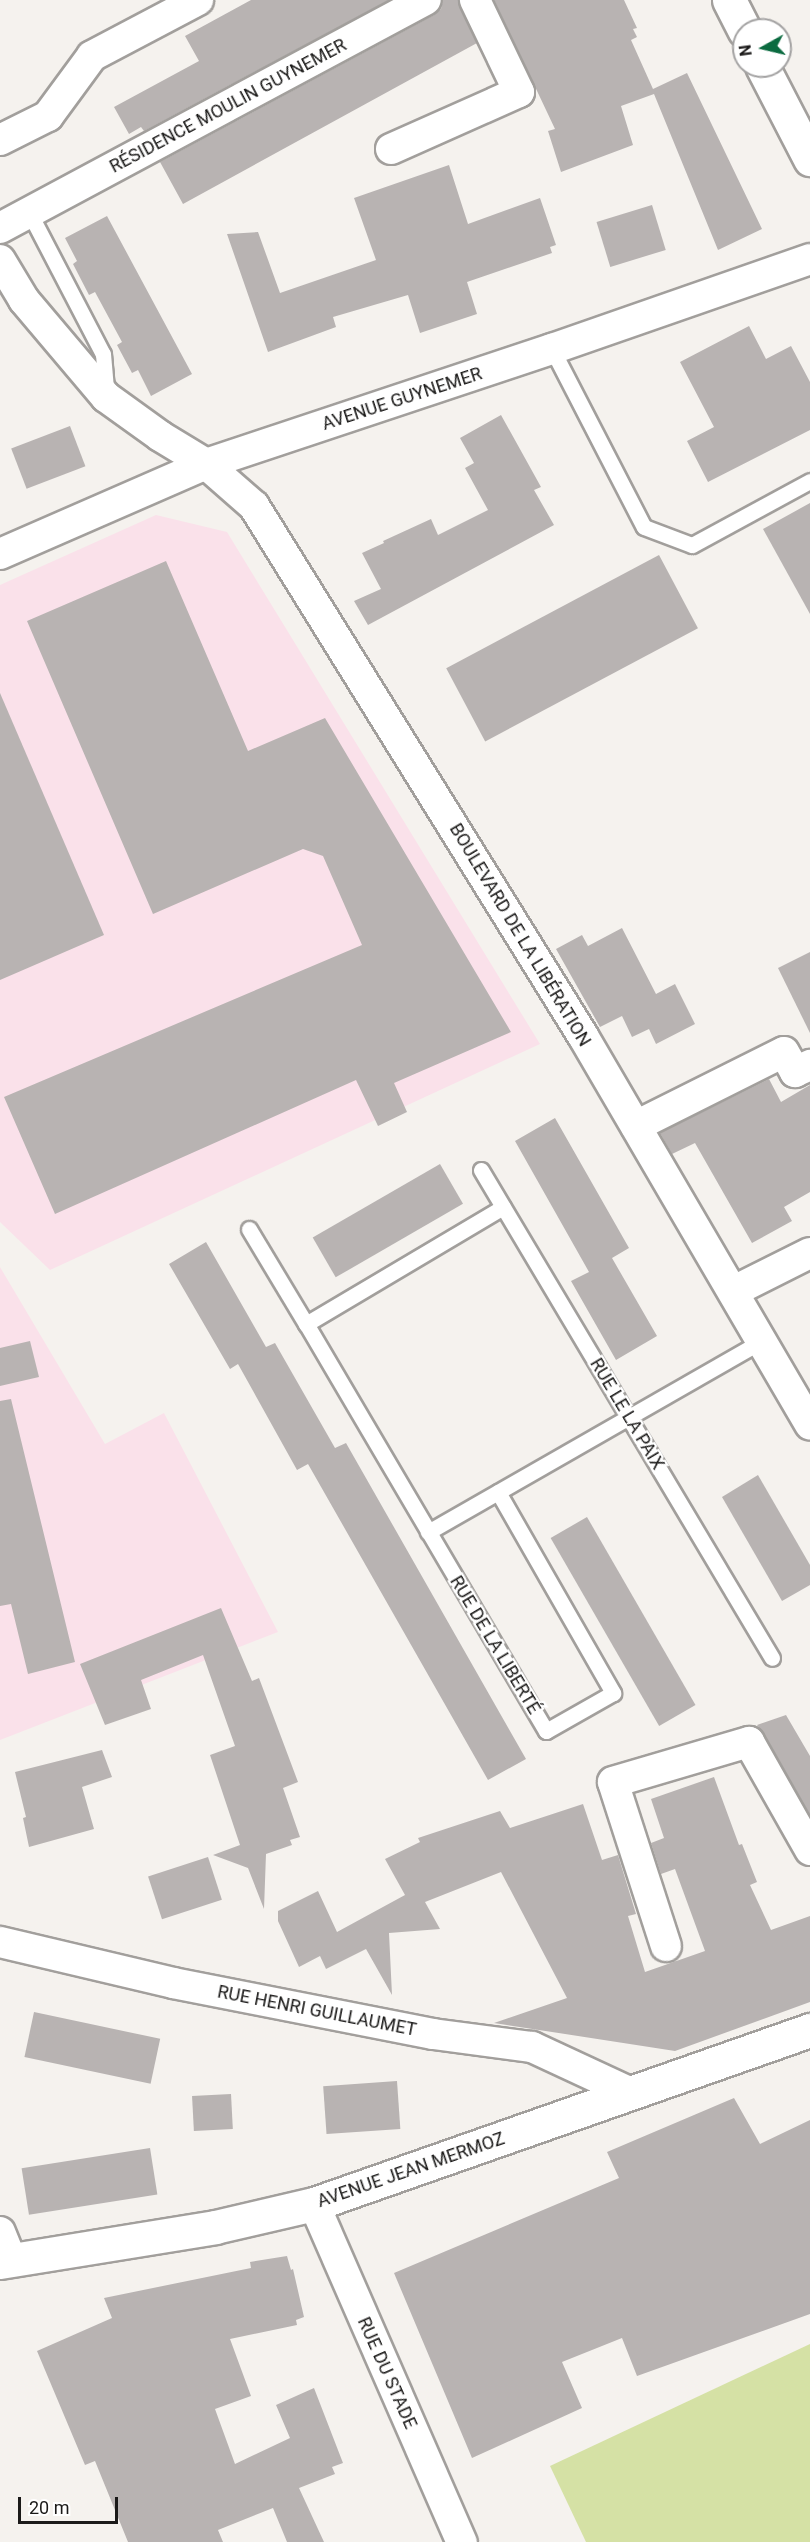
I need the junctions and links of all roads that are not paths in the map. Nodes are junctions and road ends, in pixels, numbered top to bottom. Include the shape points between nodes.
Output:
1 (198, 0) edge
2 (426, 0) edge
3 (475, 0) edge
4 (729, 0) edge
5 (738, 18) edge
6 (768, 78) edge
7 (0, 140) edge
8 (391, 149) dead end
9 (810, 159) edge
10 (29, 213) junction
11 (0, 228) edge
12 (810, 259) edge
13 (0, 260) edge
14 (552, 349) junction
15 (106, 397) junction
16 (206, 464) junction
17 (810, 482) edge
18 (0, 554) edge
19 (810, 1065) edge
20 (636, 1126) junction
21 (481, 1170) dead end
22 (503, 1207) junction
23 (249, 1229) dead end
24 (810, 1253) edge
25 (734, 1291) junction
26 (306, 1324) junction
27 (762, 1341) junction
28 (629, 1418) junction
29 (810, 1424) edge
30 (498, 1492) junction
31 (428, 1532) junction
32 (772, 1658) dead end
33 (810, 1850) edge
34 (0, 1942) edge
35 (666, 1946) dead end
36 (810, 2030) edge
37 (629, 2092) junction
38 (314, 2204) junction
39 (4, 2251) edge
40 (462, 2542) edge

1 - 7 street via 92,56 48,116
2 - 10 street, RÉSIDENCE MOULIN GUYNEMER
3 - 8 street via 519,92
4 - 5 street
6 - 9 street
10 - 11 street, RÉSIDENCE MOULIN GUYNEMER
10 - 15 lane via 103,354
12 - 14 street, AVENUE GUYNEMER
13 - 15 street, BOULEVARD DE LA LIBÉRATION via 24,300
14 - 16 street, AVENUE GUYNEMER
14 - 17 lane via 644,527 692,545
15 - 16 street, BOULEVARD DE LA LIBÉRATION
16 - 18 street, AVENUE GUYNEMER
16 - 20 street, BOULEVARD DE LA LIBÉRATION via 254,506
19 - 20 street via 795,1072 784,1052
20 - 25 street, BOULEVARD DE LA LIBÉRATION
21 - 22 lane, RUE LE LA PAIX
22 - 26 lane
22 - 28 lane, RUE LE LA PAIX
23 - 26 lane, RUE DE LA LIBERTÉ
24 - 25 street
25 - 27 street, BOULEVARD DE LA LIBÉRATION
26 - 31 lane, RUE DE LA LIBERTÉ
27 - 28 lane
27 - 29 street, BOULEVARD DE LA LIBÉRATION
28 - 30 lane
28 - 32 lane, RUE LE LA PAIX
30 - 31 lane
30 - 31 lane, RUE DE LA LIBERTÉ via 613,1693 604,1699 546,1731
33 - 35 street via 749,1742 613,1782
34 - 37 street, RUE HENRI GUILLAUMET via 195,1988 433,2034 532,2047
36 - 37 street, AVENUE JEAN MERMOZ
37 - 38 street, AVENUE JEAN MERMOZ
38 - 39 street, AVENUE JEAN MERMOZ via 215,2227
38 - 40 street, RUE DU STADE

